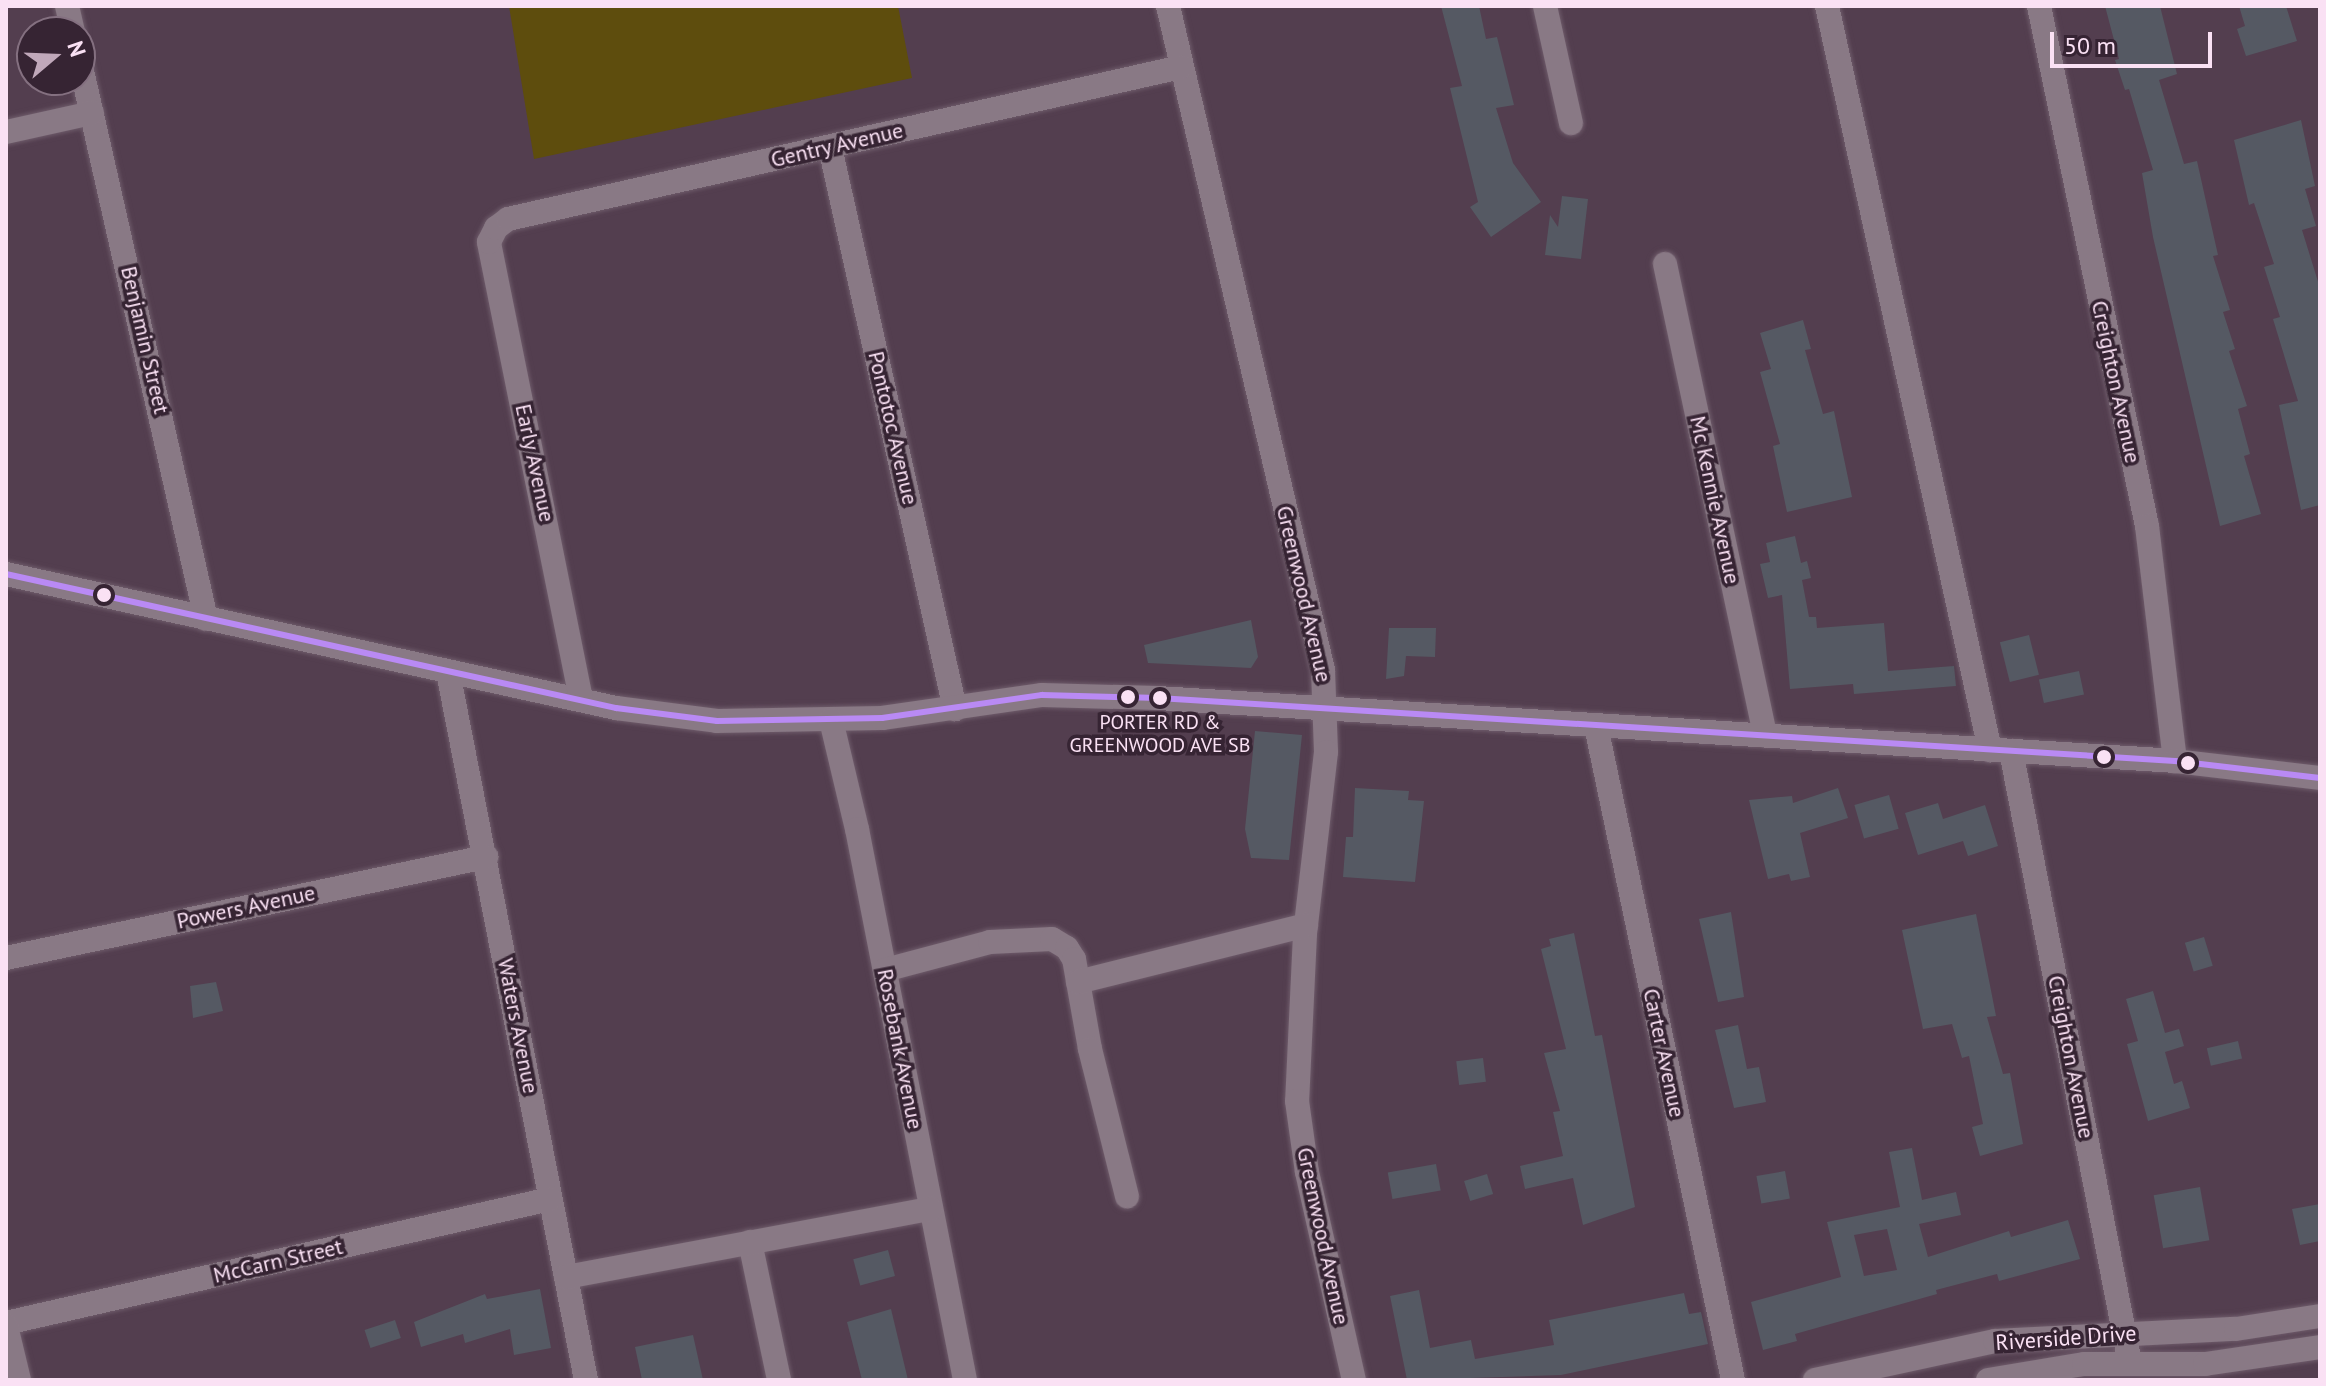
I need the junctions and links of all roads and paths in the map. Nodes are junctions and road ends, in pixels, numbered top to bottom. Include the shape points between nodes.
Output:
1 (1168, 6) edge
2 (1545, 6) edge
3 (1827, 6) edge
4 (2039, 6) edge
5 (1181, 67) junction
6 (88, 96) edge
7 (92, 113) junction
8 (1571, 123) dead end
9 (6, 132) edge
10 (830, 147) junction
11 (496, 228) joint
12 (1665, 264) dead end
13 (6, 574) edge
14 (206, 619) junction
15 (448, 672) junction
16 (581, 699) junction
17 (955, 709) junction
18 (1328, 711) junction
19 (831, 720) junction
20 (1596, 726) junction
21 (1765, 736) junction
22 (2001, 750) junction
23 (2175, 761) junction
24 (2320, 778) edge
25 (486, 857) junction
26 (1306, 925) junction
27 (6, 958) edge
28 (885, 970) junction
29 (1078, 982) junction
30 (1127, 1196) dead end
31 (550, 1199) junction
32 (931, 1209) junction
33 (750, 1242) junction
34 (566, 1277) junction
35 (2320, 1316) edge
36 (6, 1325) edge
37 (2124, 1333) junction
38 (2320, 1347) edge
39 (2130, 1363) junction
40 (19, 1380) edge
41 (586, 1380) edge
42 (779, 1380) edge
43 (965, 1380) edge
44 (1354, 1380) edge
45 (1733, 1380) edge
46 (1815, 1380) edge
47 (1988, 1380) edge

1 - 5 street, Greenwood Avenue
2 - 8 street
3 - 22 street, Creighton Avenue
4 - 23 street, Creighton Avenue via 2147,526
5 - 10 street, Gentry Avenue
5 - 18 street, Greenwood Avenue via 1323,670
6 - 7 street, Benjamin Street
7 - 9 street
7 - 14 street, Benjamin Street
10 - 11 street, Gentry Avenue via 508,219
10 - 17 street, Pontotoc Avenue
11 - 16 street, Early Avenue via 489,242
12 - 21 street, Mc Kennie Avenue
13 - 14 street
14 - 15 street
15 - 16 street
15 - 25 street, Waters Avenue
16 - 19 street via 717,721
17 - 18 street via 1042,695
17 - 19 street
18 - 20 street
18 - 26 street, Greenwood Avenue
19 - 28 street, Rosebank Avenue
20 - 21 street
20 - 45 street, Carter Avenue
21 - 22 street
22 - 23 street
22 - 37 street, Creighton Avenue
23 - 24 street
25 - 27 street, Powers Avenue
25 - 31 street, Waters Avenue
26 - 29 street
26 - 44 street, Greenwood Avenue via 1295,1053 1297,1101
28 - 29 street via 990,942 1052,939 1074,959
28 - 32 street, Rosebank Avenue
29 - 30 street
31 - 34 street, Waters Avenue
31 - 36 street, McCarn Street
32 - 33 street
32 - 43 street, Rosebank Avenue
33 - 34 street
33 - 42 street
34 - 41 street, Waters Avenue
35 - 37 street, Riverside Drive via 2236,1329
36 - 40 street
37 - 39 street, Creighton Avenue
37 - 46 street, Riverside Drive via 1995,1341
38 - 39 street, Riverside Drive via 2205,1364
39 - 47 street, Riverside Drive via 2033,1370

